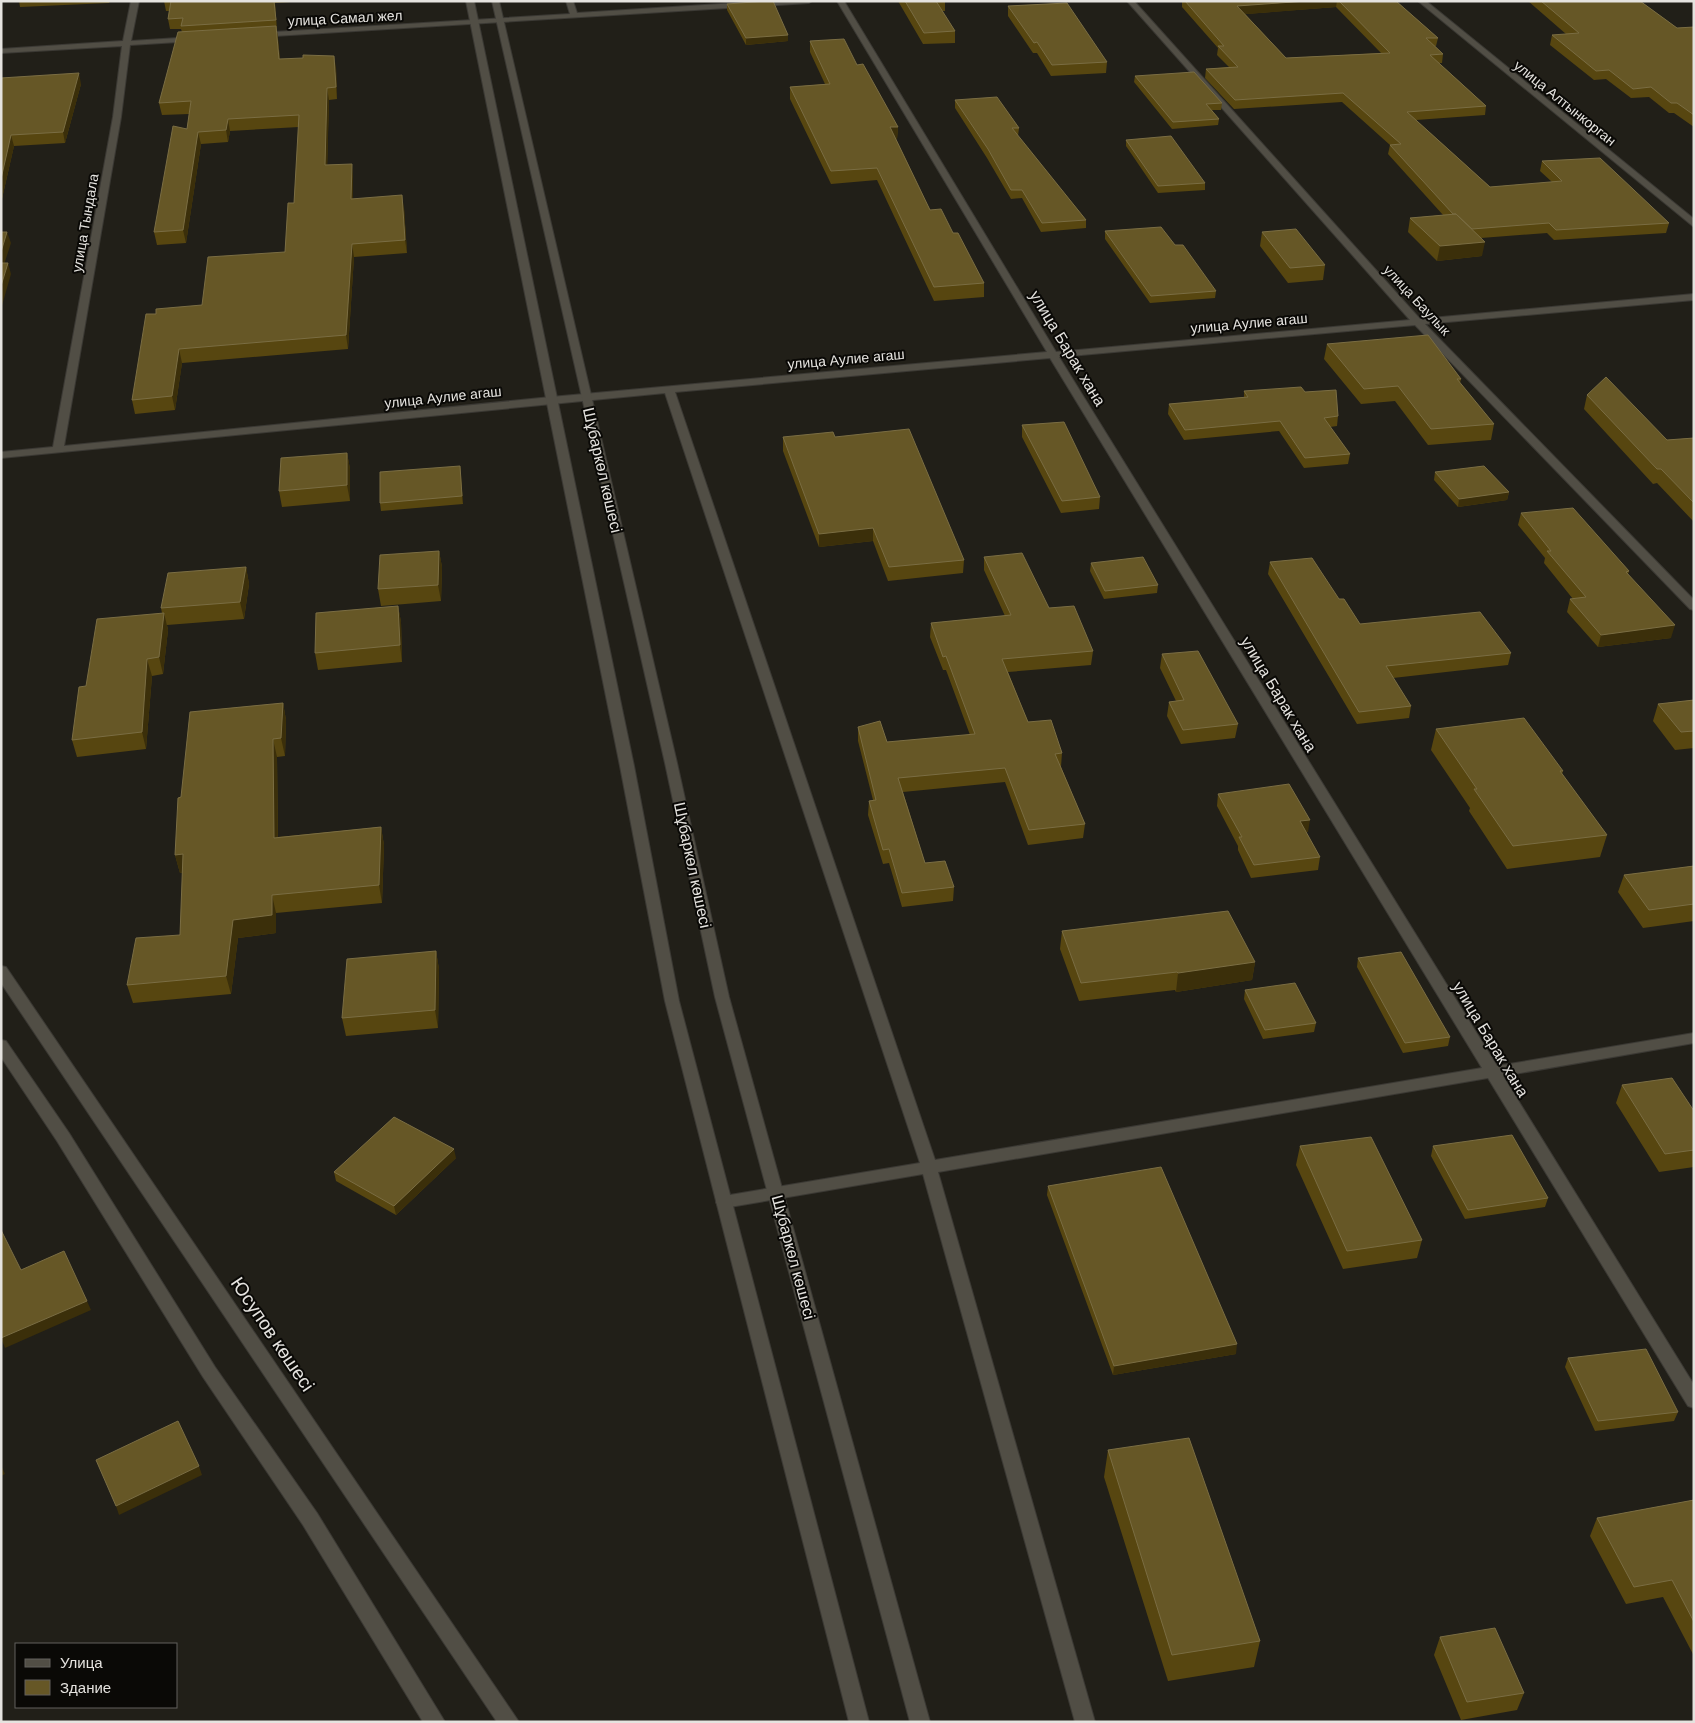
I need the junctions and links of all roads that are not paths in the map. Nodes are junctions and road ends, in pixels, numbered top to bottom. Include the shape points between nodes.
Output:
1 (135, 1) edge
2 (470, 1) edge
3 (495, 1) edge
4 (569, 1) edge
5 (809, 1) edge
6 (840, 1) edge
7 (1130, 1) edge
8 (1421, 1) edge
9 (574, 16) junction
10 (500, 20) junction
11 (474, 23) junction
12 (246, 36) edge
13 (206, 38) edge
14 (127, 43) junction
15 (1, 51) edge
16 (1694, 224) edge
17 (1694, 297) edge
18 (1418, 323) junction
19 (1052, 353) junction
20 (669, 389) junction
21 (586, 397) junction
22 (551, 400) junction
23 (58, 449) junction
24 (1, 455) edge
25 (1694, 607) edge
26 (1, 971) edge
27 (1694, 1038) edge
28 (1, 1045) edge
29 (1491, 1071) junction
30 (929, 1167) junction
31 (777, 1193) junction
32 (724, 1202) junction
33 (1694, 1401) edge
34 (848, 1682) junction
35 (434, 1722) edge
36 (509, 1722) edge
37 (849, 1722) edge
38 (859, 1722) edge
39 (920, 1722) edge
40 (1085, 1722) edge

1 - 14 street, улица Тындала
2 - 11 street
3 - 10 street, Шұбаркөл көшесі
4 - 9 street
5 - 9 street, улица Самал жел
6 - 19 street, улица Барак хана
7 - 18 street, улица Баулык
8 - 16 street, улица Алтынкорган
9 - 10 street, улица Самал жел
10 - 11 street, улица Самал жел
10 - 21 street, Шұбаркөл көшесі
11 - 12 street, улица Самал жел
11 - 22 street
13 - 14 street
14 - 15 street
14 - 23 street, улица Тындала via 117,117
17 - 18 street, улица Аулие агаш
18 - 19 street, улица Аулие агаш
18 - 25 street, улица Баулык
19 - 20 street, улица Аулие агаш
19 - 29 street, улица Барак хана
20 - 21 street, улица Аулие агаш
20 - 30 street
21 - 22 street, улица Аулие агаш
21 - 31 street, Шұбаркөл көшесі via 722,998
22 - 23 street, улица Аулие агаш
22 - 32 street via 672,1001
23 - 24 street, улица Аулие агаш
26 - 36 street, Юсупов көшесі
27 - 29 street
28 - 35 street via 64,1137 209,1372 310,1519
29 - 30 street
29 - 33 street, улица Барак хана
30 - 31 street
30 - 40 street
31 - 32 street
31 - 39 street, Шұбаркөл көшесі
32 - 34 street
34 - 37 street
34 - 38 street

